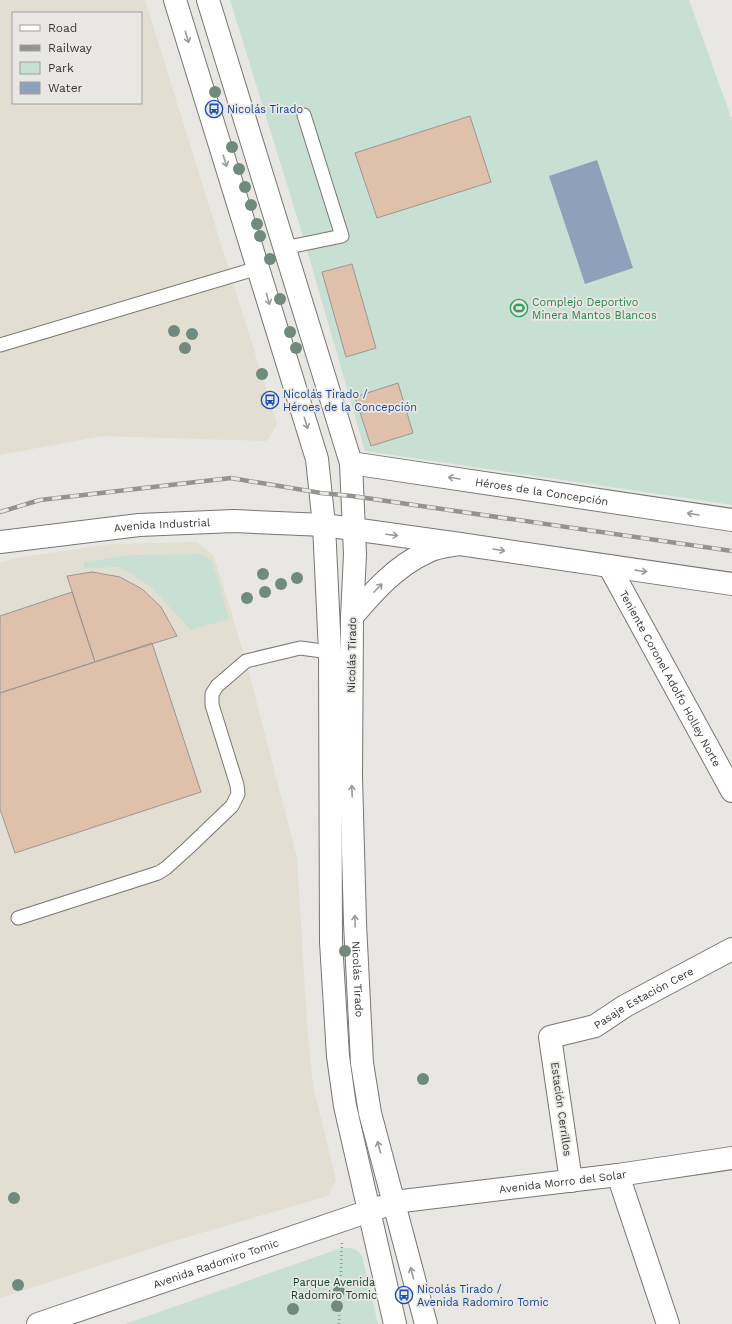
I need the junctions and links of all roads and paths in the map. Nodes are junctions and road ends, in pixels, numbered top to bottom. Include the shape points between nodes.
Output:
1 (175, 0) edge
2 (208, 0) edge
3 (304, 114) dead end
4 (284, 248) junction
5 (258, 268) junction
6 (0, 345) edge
7 (351, 463) junction
8 (732, 520) edge
9 (324, 525) junction
10 (354, 530) junction
11 (0, 542) edge
12 (460, 544) junction
13 (609, 566) junction
14 (732, 584) edge
15 (352, 617) junction
16 (330, 652) junction
17 (732, 789) edge
18 (18, 918) dead end
19 (732, 949) edge
20 (550, 1037) joint
21 (732, 1158) edge
22 (618, 1175) junction
23 (571, 1181) junction
24 (394, 1202) junction
25 (368, 1211) junction
26 (343, 1220) junction
27 (38, 1324) edge
28 (340, 1324) edge
29 (395, 1324) edge
30 (426, 1324) edge
31 (668, 1324) edge

1 -> 5 main road, Nicolás Tirado
2 - 4 main road, Nicolás Tirado
3 - 4 lane via 342,236
4 - 7 main road, Nicolás Tirado
5 - 6 lane
5 -> 9 main road, Nicolás Tirado via 317,459
8 -> 7 main road, Héroes de la Concepción
7 - 10 main road, Nicolás Tirado
9 - 10 main road, Avenida Industrial
9 - 11 main road, Avenida Industrial via 234,521 139,525
9 - 16 main road, Nicolás Tirado
10 -> 12 main road, Avenida Industrial
10 - 15 main road, Nicolás Tirado
12 -> 13 main road
15 -> 12 main road via 397,569 427,551
13 -> 14 main road
13 - 17 main road, Teniente Coronel Adolfo Holley Norte
24 -> 15 main road, Nicolás Tirado via 370,1113 362,1063 351,777
16 - 18 lane via 300,648 246,661 217,686 212,694 212,705 238,794 232,806 166,868 158,873
16 - 25 main road, Nicolás Tirado via 331,942 338,1056 345,1106
19 - 20 main road, Pasaje Estación Cere via 625,1006 595,1026
20 - 23 main road, Estación Cerrillos
21 - 22 main road, Avenida Morro del Solar
22 - 23 main road, Avenida Morro del Solar
22 - 31 main road
23 - 24 main road, Avenida Morro del Solar
24 - 25 main road, Avenida Radomiro Tomic
30 -> 24 main road, Nicolás Tirado
25 - 26 main road, Avenida Radomiro Tomic
25 - 29 main road, Nicolás Tirado
26 - 27 main road, Avenida Radomiro Tomic
26 - 28 path

